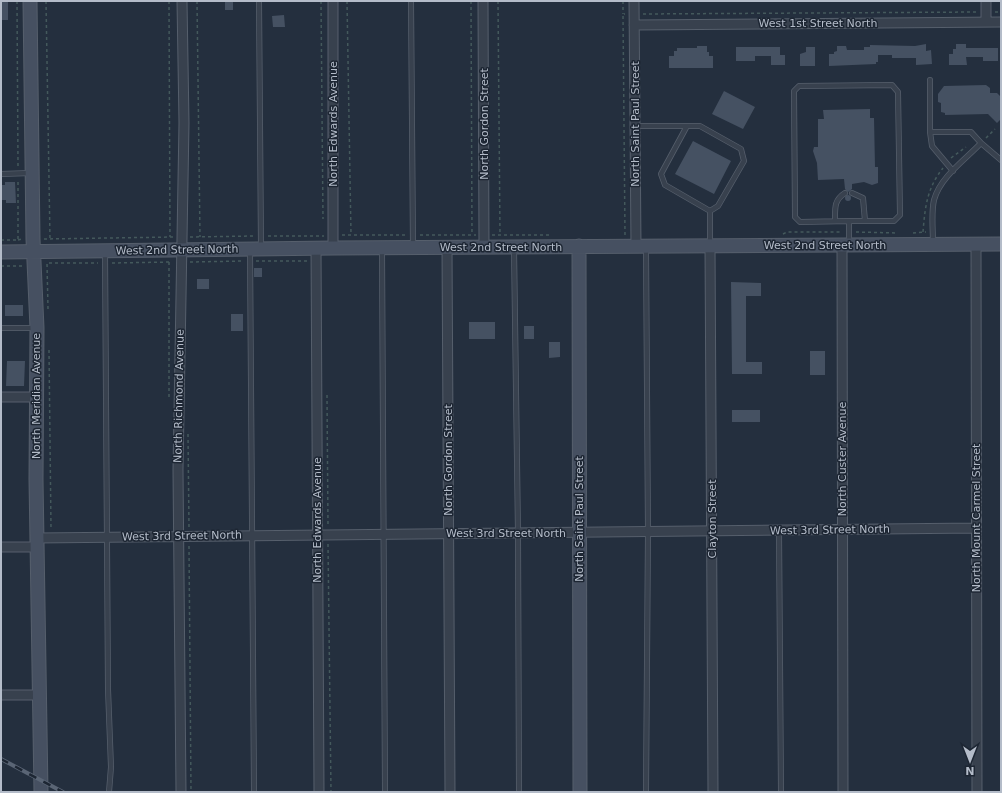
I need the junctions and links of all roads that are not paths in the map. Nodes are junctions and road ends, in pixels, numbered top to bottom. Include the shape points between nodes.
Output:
1 (30, 1) edge
2 (182, 1) edge
3 (258, 1) edge
4 (333, 1) edge
5 (411, 1) edge
6 (483, 1) edge
7 (634, 1) edge
8 (986, 1) edge
9 (986, 22) junction
10 (1001, 22) edge
11 (634, 25) junction
12 (930, 80) dead end
13 (635, 126) junction
14 (687, 126) junction
15 (930, 132) junction
16 (981, 143) junction
17 (1001, 160) edge
18 (953, 171) junction
19 (32, 173) junction
20 (1, 174) edge
21 (845, 193) dead end
22 (852, 193) dead end
23 (710, 211) junction
24 (835, 221) junction
25 (849, 221) junction
26 (865, 221) junction
27 (976, 244) junction
28 (1001, 244) edge
29 (845, 245) junction
30 (933, 245) junction
31 (579, 246) junction
32 (641, 246) junction
33 (710, 246) junction
34 (382, 247) junction
35 (413, 247) junction
36 (447, 247) junction
37 (484, 247) junction
38 (514, 247) junction
39 (256, 248) junction
40 (316, 248) junction
41 (333, 248) junction
42 (181, 250) junction
43 (106, 251) junction
44 (1, 252) edge
45 (34, 252) junction
46 (1, 328) edge
47 (36, 328) junction
48 (36, 396) junction
49 (1, 397) edge
50 (976, 528) junction
51 (779, 531) junction
52 (842, 531) junction
53 (648, 532) junction
54 (712, 532) junction
55 (518, 533) junction
56 (579, 533) junction
57 (382, 534) junction
58 (448, 534) junction
59 (253, 535) junction
60 (317, 535) junction
61 (179, 536) junction
62 (107, 537) junction
63 (37, 542) junction
64 (1, 547) edge
65 (1, 694) edge
66 (40, 695) junction
67 (41, 792) edge
68 (109, 792) edge
69 (181, 792) edge
70 (254, 792) edge
71 (319, 792) edge
72 (385, 792) edge
73 (450, 792) edge
74 (518, 792) edge
75 (580, 792) edge
76 (646, 792) edge
77 (712, 792) edge
78 (782, 792) edge
79 (843, 792) edge
80 (977, 792) edge

1 - 19 street, North Meridian Avenue
2 - 42 street, North Richmond Avenue via 184,123
3 - 39 lane
4 - 41 street, North Edwards Avenue
5 - 35 lane
6 - 37 street, North Gordon Street
7 - 11 street, North Saint Paul Street
8 - 9 street
9 - 10 street, West 1st Street North
9 - 11 street, West 1st Street North
11 - 13 street, North Saint Paul Street
12 - 15 lane
13 - 14 lane
13 - 32 street, North Saint Paul Street
14 - 23 lane via 661,174 665,185
14 - 23 lane via 700,126 742,150 744,161 718,206
15 - 16 lane via 971,132
15 - 18 lane via 932,146
16 - 17 lane
16 - 18 lane
18 - 30 lane via 936,194
19 - 20 lane
19 - 45 street, North Meridian Avenue
21 - 24 lane via 838,197 835,204
22 - 26 lane via 863,198
23 - 33 lane
24 - 25 lane
24 - 26 lane via 800,222 795,217 794,91 799,86 892,85 898,92 900,215 894,221
25 - 26 lane
25 - 29 lane
27 - 28 street, West 2nd Street North
27 - 30 street, West 2nd Street North
27 - 50 street, North Mount Carmel Street
29 - 30 street, West 2nd Street North
29 - 33 street, West 2nd Street North
29 - 52 street, North Custer Avenue
31 - 32 street, West 2nd Street North
31 - 38 street, West 2nd Street North
31 - 56 street, North Saint Paul Street
32 - 33 street, West 2nd Street North
32 - 53 lane
33 - 54 street, Clayton Street
34 - 35 street, West 2nd Street North
34 - 41 street, West 2nd Street North
34 - 57 lane
35 - 36 street, West 2nd Street North
36 - 37 street, West 2nd Street North
36 - 58 street, North Gordon Street
37 - 38 street, West 2nd Street North
38 - 55 lane
39 - 40 street, West 2nd Street North
39 - 42 street, West 2nd Street North
39 - 59 lane
40 - 41 street, West 2nd Street North
40 - 60 street, North Edwards Avenue
42 - 43 street, West 2nd Street North
42 - 61 street, North Richmond Avenue
43 - 45 street, West 2nd Street North
43 - 62 lane
44 - 45 street, West 2nd Street North
45 - 47 street, North Meridian Avenue
46 - 47 lane
47 - 48 street, North Meridian Avenue
48 - 49 street
48 - 63 street, North Meridian Avenue
50 - 52 street, West 3rd Street North
50 - 80 street, North Mount Carmel Street
51 - 52 street, West 3rd Street North
51 - 54 street, West 3rd Street North
51 - 78 lane
52 - 79 street, North Custer Avenue
53 - 54 street, West 3rd Street North
53 - 56 street, West 3rd Street North
53 - 76 lane
54 - 77 street, Clayton Street
55 - 56 street, West 3rd Street North
55 - 58 street, West 3rd Street North
55 - 74 lane
56 - 75 street, North Saint Paul Street
57 - 58 street, West 3rd Street North
57 - 60 street, West 3rd Street North
57 - 72 lane
58 - 73 street, North Gordon Street
59 - 60 street, West 3rd Street North
59 - 61 street, West 3rd Street North
59 - 70 lane
60 - 71 street, North Edwards Avenue
61 - 62 street, West 3rd Street North
61 - 69 street, North Richmond Avenue
62 - 63 street, West 3rd Street North
62 - 68 lane via 111,767
63 - 64 street, West 3rd Street North
63 - 66 street, North Meridian Avenue
65 - 66 street
66 - 67 street, North Meridian Avenue

